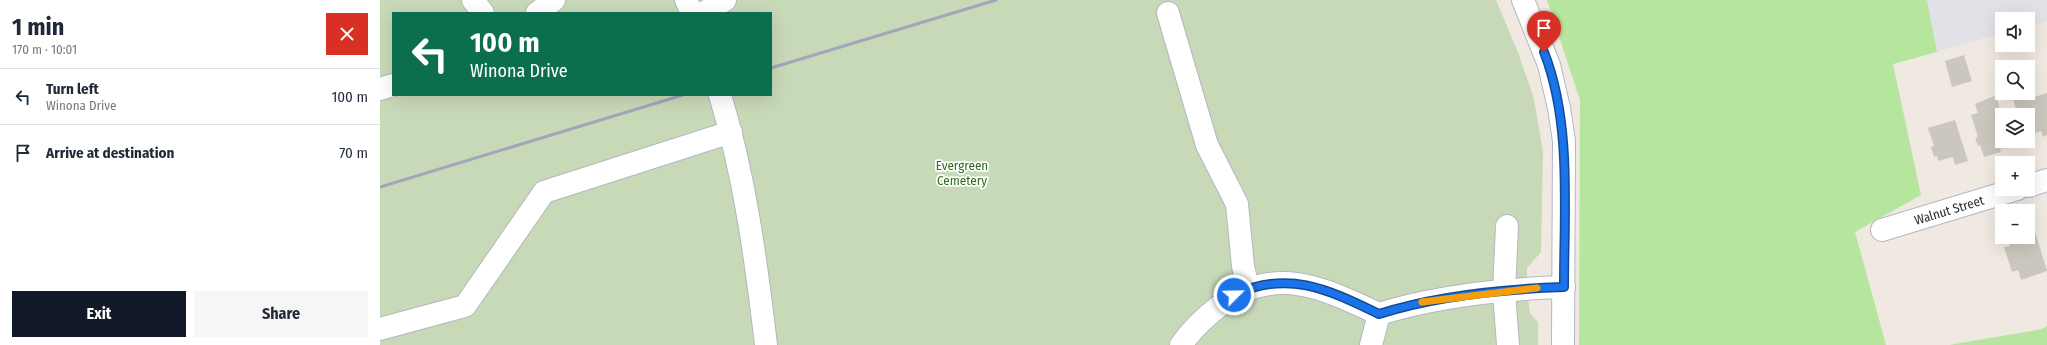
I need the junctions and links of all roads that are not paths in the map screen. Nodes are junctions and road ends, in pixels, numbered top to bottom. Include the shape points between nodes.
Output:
1 (473, 0) edge
2 (554, 0) edge
3 (686, 0) edge
4 (725, 0) edge
5 (1523, 0) edge
6 (483, 12) edge
7 (538, 12) edge
8 (692, 12) edge
9 (705, 12) edge
10 (1168, 13) dead end
11 (392, 85) edge
12 (380, 89) edge
13 (720, 96) edge
14 (731, 132) junction
15 (2047, 180) edge
16 (2035, 184) edge
17 (1995, 196) edge
18 (1507, 226) dead end
19 (1882, 230) dead end
20 (1564, 287) junction
21 (1248, 288) junction
22 (1504, 292) junction
23 (1379, 314) junction
24 (380, 329) edge
25 (766, 345) edge
26 (1181, 345) edge
27 (1371, 345) edge
28 (1508, 345) edge
29 (1563, 345) edge

1 - 6 street
2 - 7 street
3 - 8 street
4 - 9 street
5 - 20 street via 1549,65 1564,141
10 - 21 street via 1207,145 1237,204 1243,266
11 - 12 street
13 - 14 street
14 - 24 street via 544,192 466,306
14 - 25 street via 746,194
15 - 16 street
17 - 19 street, Walnut Street
18 - 22 street
20 - 22 street
20 - 29 street
21 - 23 street via 1286,282 1310,285 1332,292
21 - 26 street via 1208,314
22 - 23 street via 1411,304
22 - 28 street
23 - 27 street

